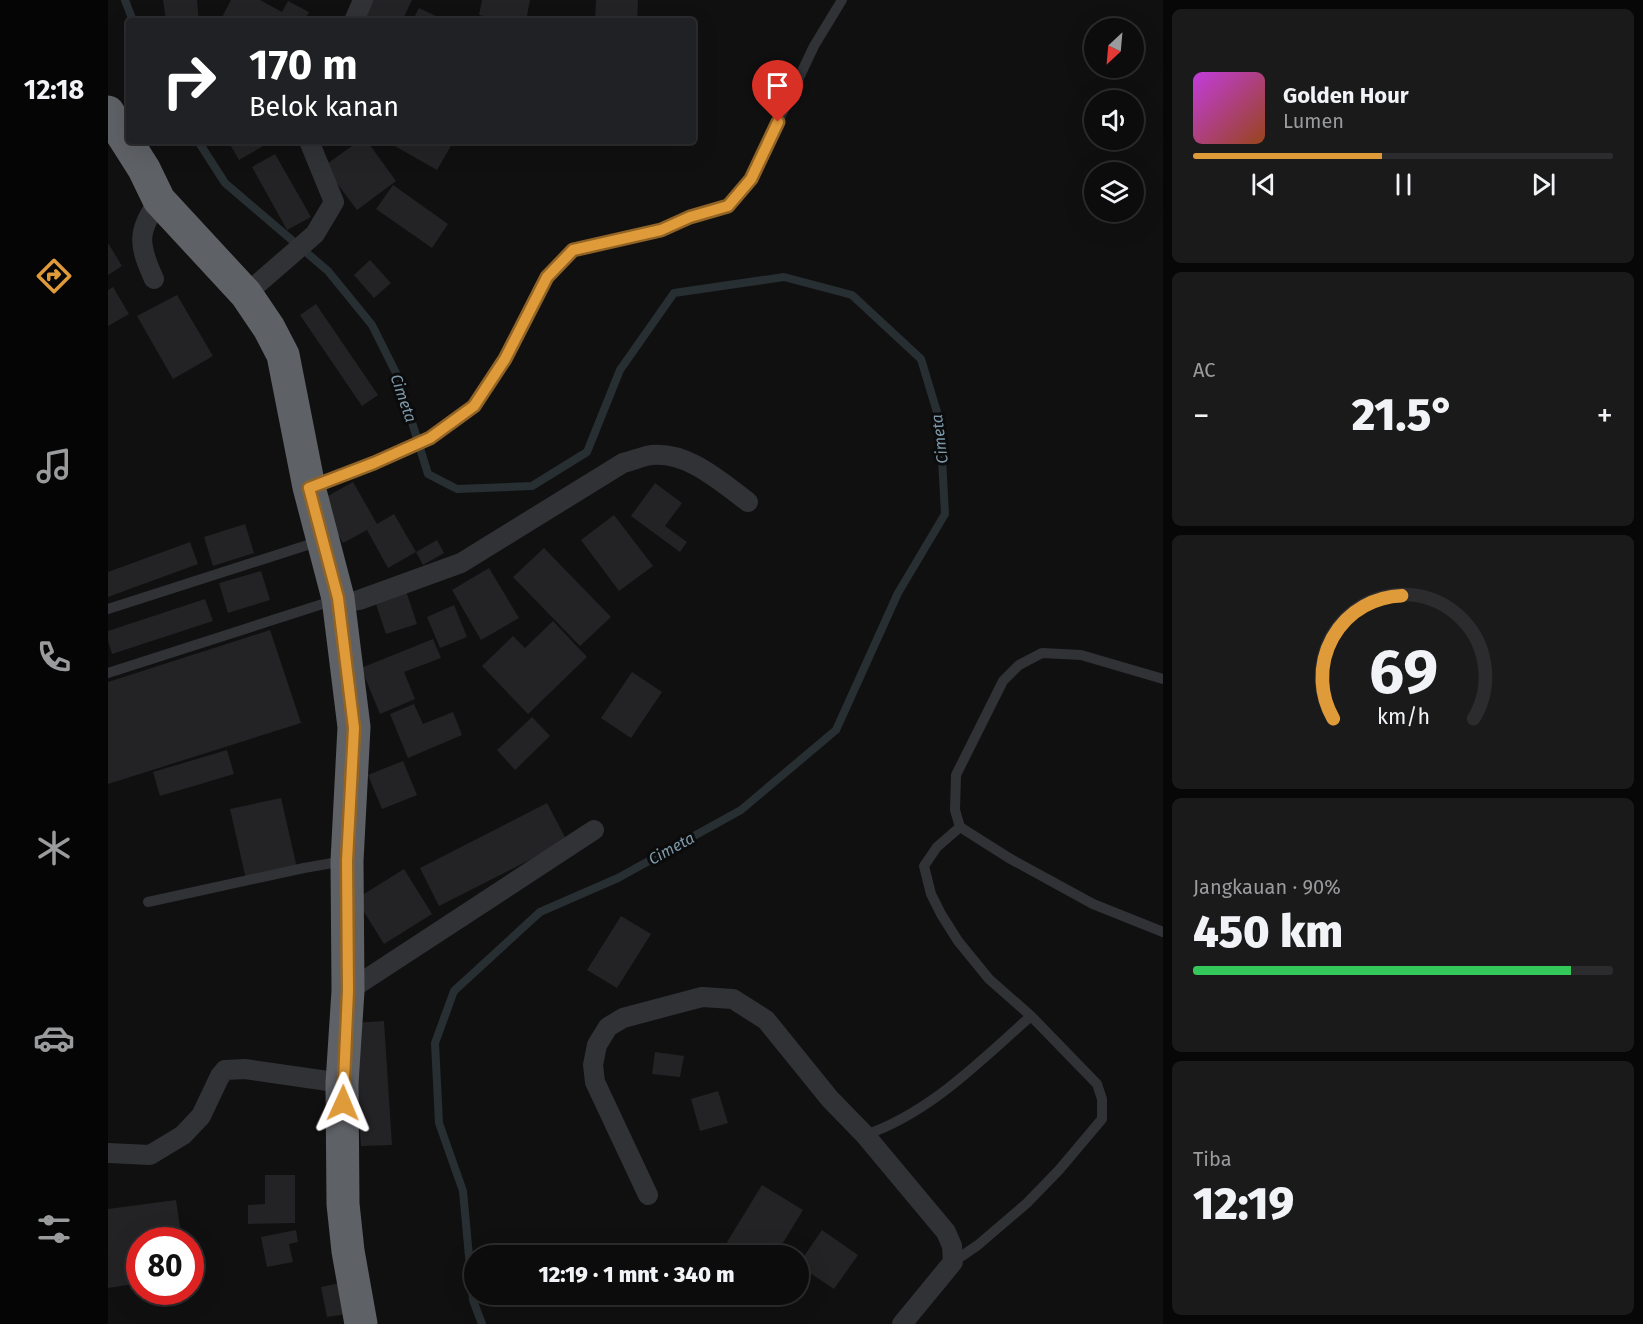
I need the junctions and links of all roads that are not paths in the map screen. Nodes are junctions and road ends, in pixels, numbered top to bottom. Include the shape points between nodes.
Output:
1 (363, 0) edge
2 (842, 0) edge
3 (355, 18) edge
4 (108, 112) edge
5 (126, 140) edge
6 (128, 144) edge
7 (310, 144) edge
8 (159, 200) junction
9 (154, 279) dead end
10 (246, 294) junction
11 (309, 488) junction
12 (748, 502) dead end
13 (324, 540) junction
14 (338, 602) junction
15 (108, 609) edge
16 (108, 674) edge
17 (1163, 679) edge
18 (960, 827) junction
19 (594, 830) dead end
20 (347, 861) junction
21 (148, 902) dead end
22 (1163, 932) edge
23 (348, 991) junction
24 (1030, 1016) junction
25 (342, 1083) junction
26 (865, 1135) junction
27 (108, 1154) edge
28 (648, 1195) dead end
29 (953, 1262) junction
30 (361, 1324) edge
31 (902, 1324) edge

1 - 3 street
2 - 11 lane via 814,46 751,179 728,206 661,230 573,250 547,277 505,359 474,406 430,438
4 - 5 highway
6 - 8 highway
7 - 10 street via 334,202 315,234
8 - 9 street via 141,237 142,251
8 - 10 highway
10 - 11 highway via 283,355
11 - 13 highway
12 - 14 street via 688,463 669,456 648,456 623,463 461,563 359,600
13 - 14 highway
13 - 15 lane
14 - 16 lane
14 - 20 highway via 354,728
17 - 18 lane via 1081,655 1042,653 1019,665 1002,681 956,775 955,810
18 - 22 lane via 1094,904
18 - 24 lane via 937,847 924,866 931,894 964,948
19 - 23 street
20 - 21 lane
20 - 23 highway
23 - 25 highway
24 - 26 lane via 949,1089
24 - 29 lane via 1097,1084 1102,1119 1027,1203
25 - 27 street via 245,1069 225,1070 201,1116 183,1135 150,1155
25 - 30 highway via 343,1204
26 - 28 street via 830,1099 766,1020 733,999 702,997 622,1018 608,1027 597,1045 595,1082
26 - 29 street via 946,1232
29 - 31 street

